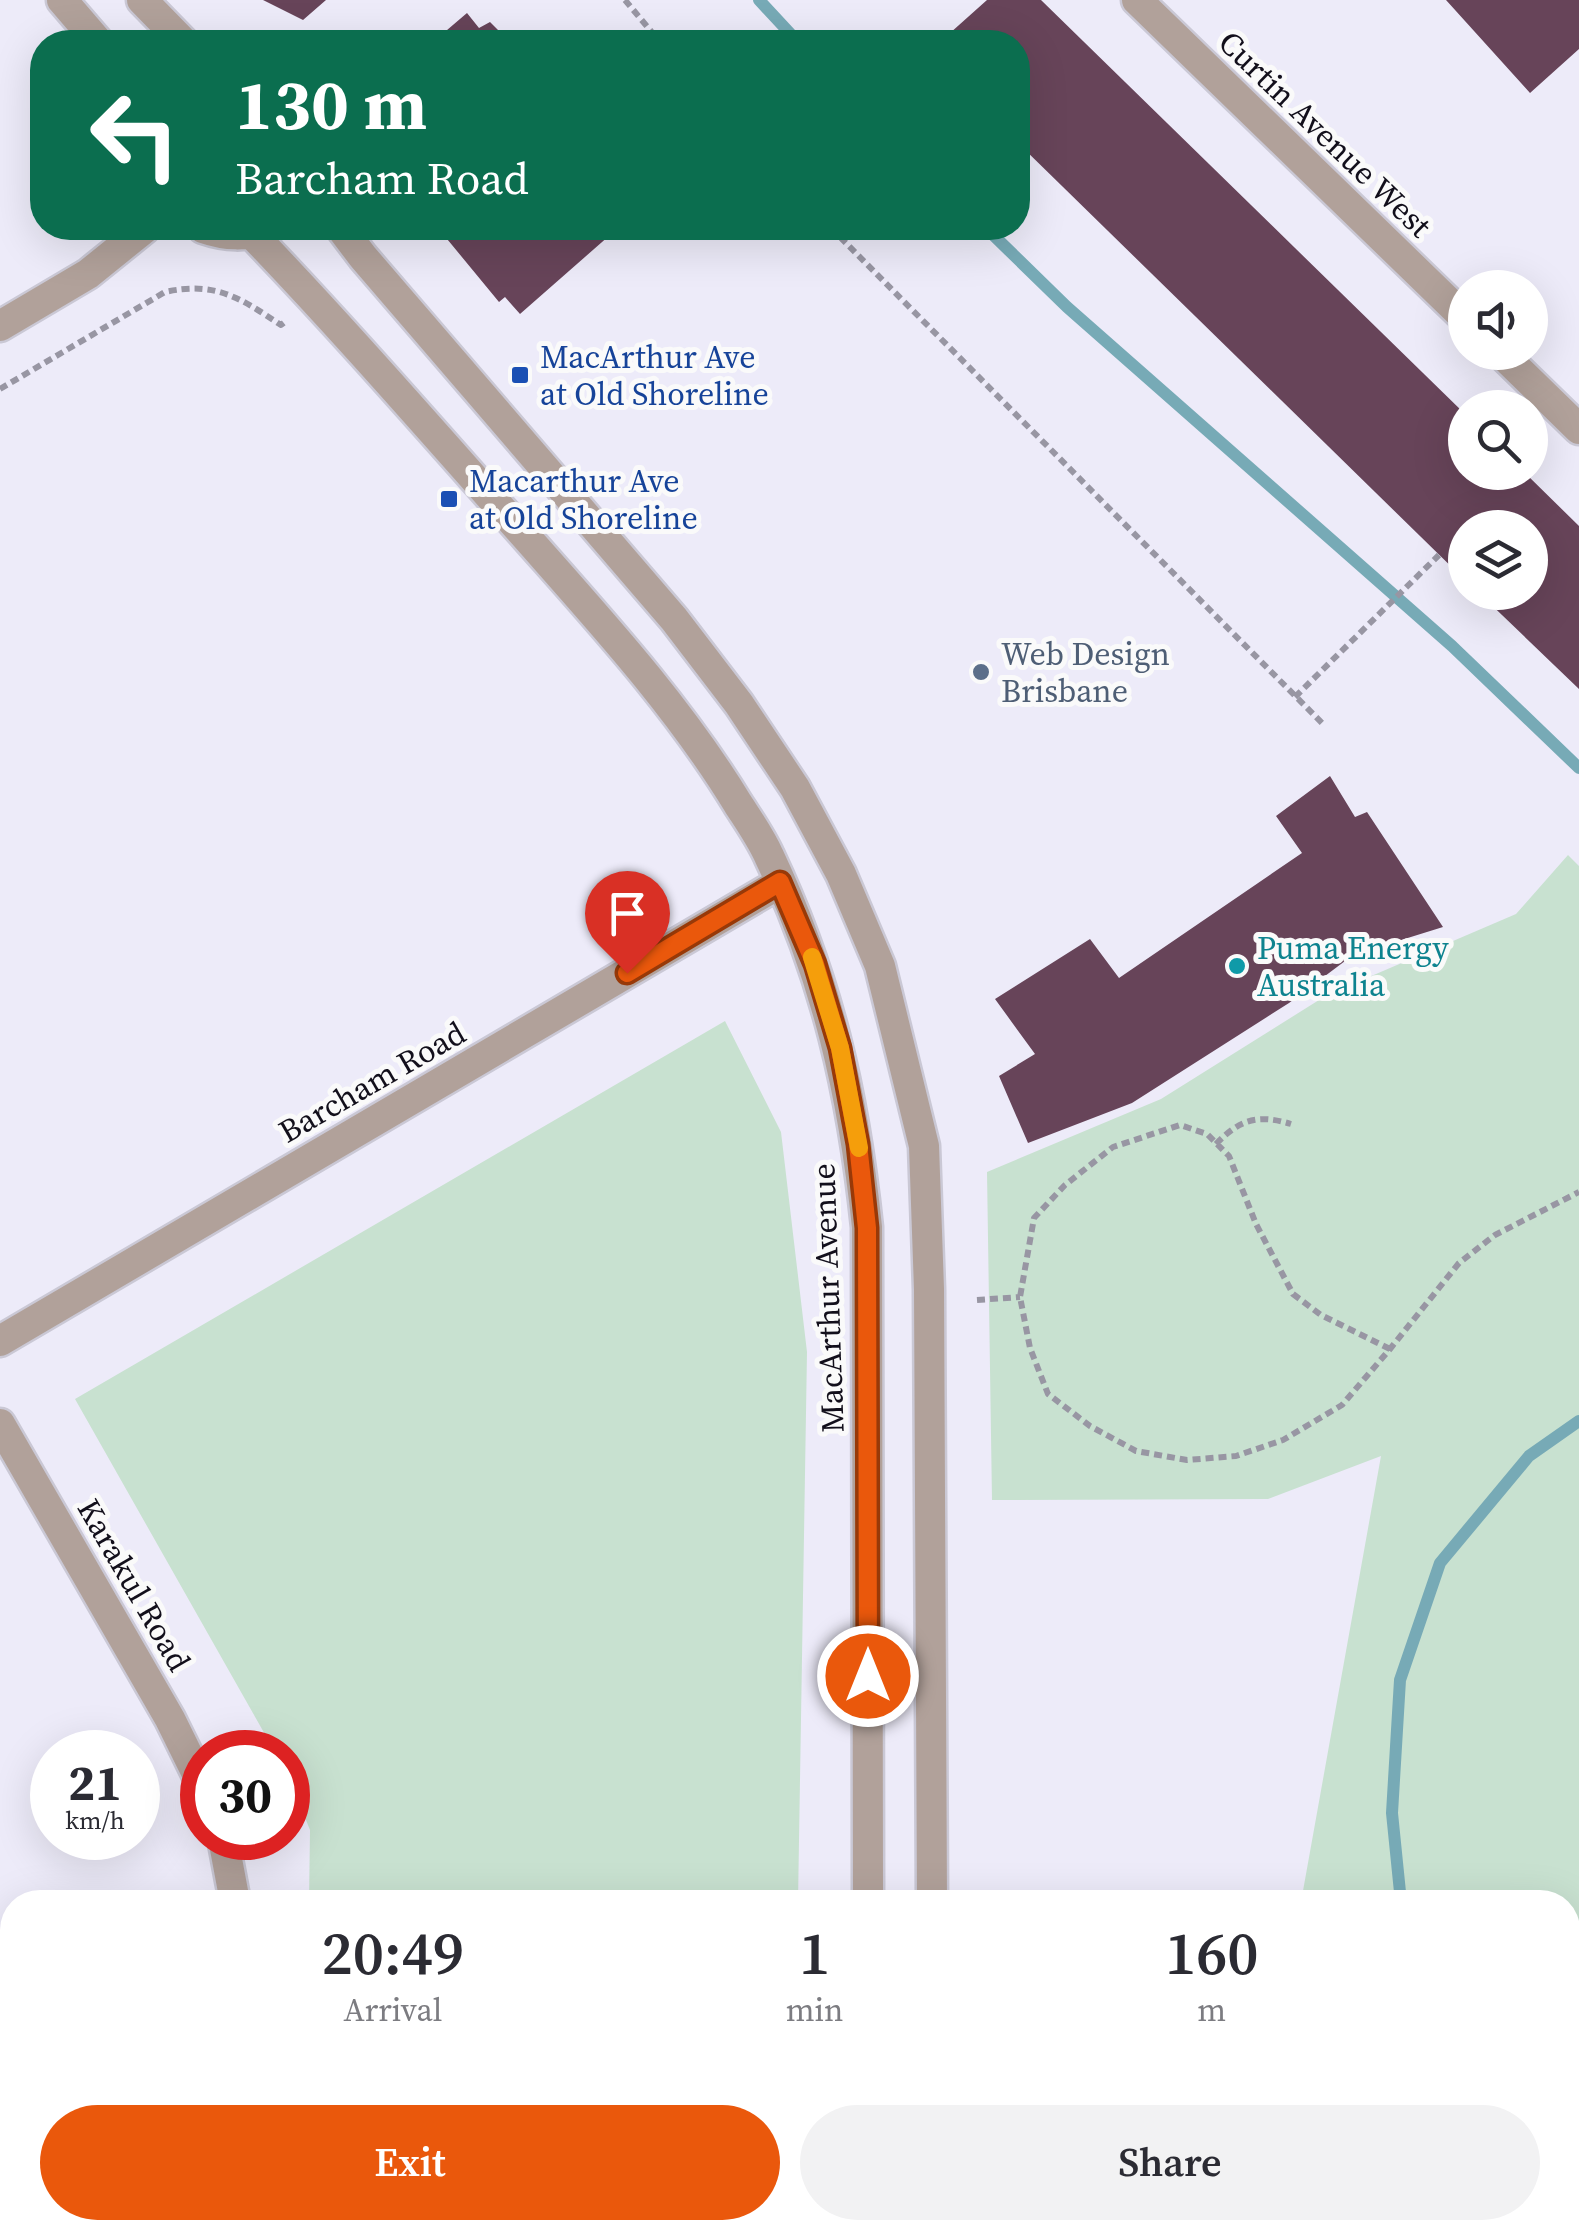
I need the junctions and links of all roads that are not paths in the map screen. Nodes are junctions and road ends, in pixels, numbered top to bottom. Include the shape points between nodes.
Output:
1 (62, 0) edge
2 (142, 0) edge
3 (1137, 0) edge
4 (88, 30) edge
5 (171, 30) edge
6 (130, 240) edge
7 (269, 240) edge
8 (350, 240) edge
9 (1448, 302) edge
10 (0, 326) edge
11 (1518, 370) edge
12 (1579, 429) edge
13 (780, 882) junction
14 (0, 1342) edge
15 (0, 1424) edge
16 (180, 1739) edge
17 (227, 1860) edge
18 (233, 1890) edge
19 (868, 1890) edge
20 (932, 1890) edge

1 - 4 street
2 - 5 street
3 - 9 street, Curtin Avenue West
6 - 10 street via 88,274
7 - 13 street, MacArthur Avenue via 636,661 714,764
8 - 20 street via 739,704 832,856 880,966 924,1146
11 - 12 street
13 - 14 street, Barcham Road
13 - 19 street, MacArthur Avenue via 815,964 840,1048 867,1228
15 - 16 street, Karakul Road
17 - 18 street

